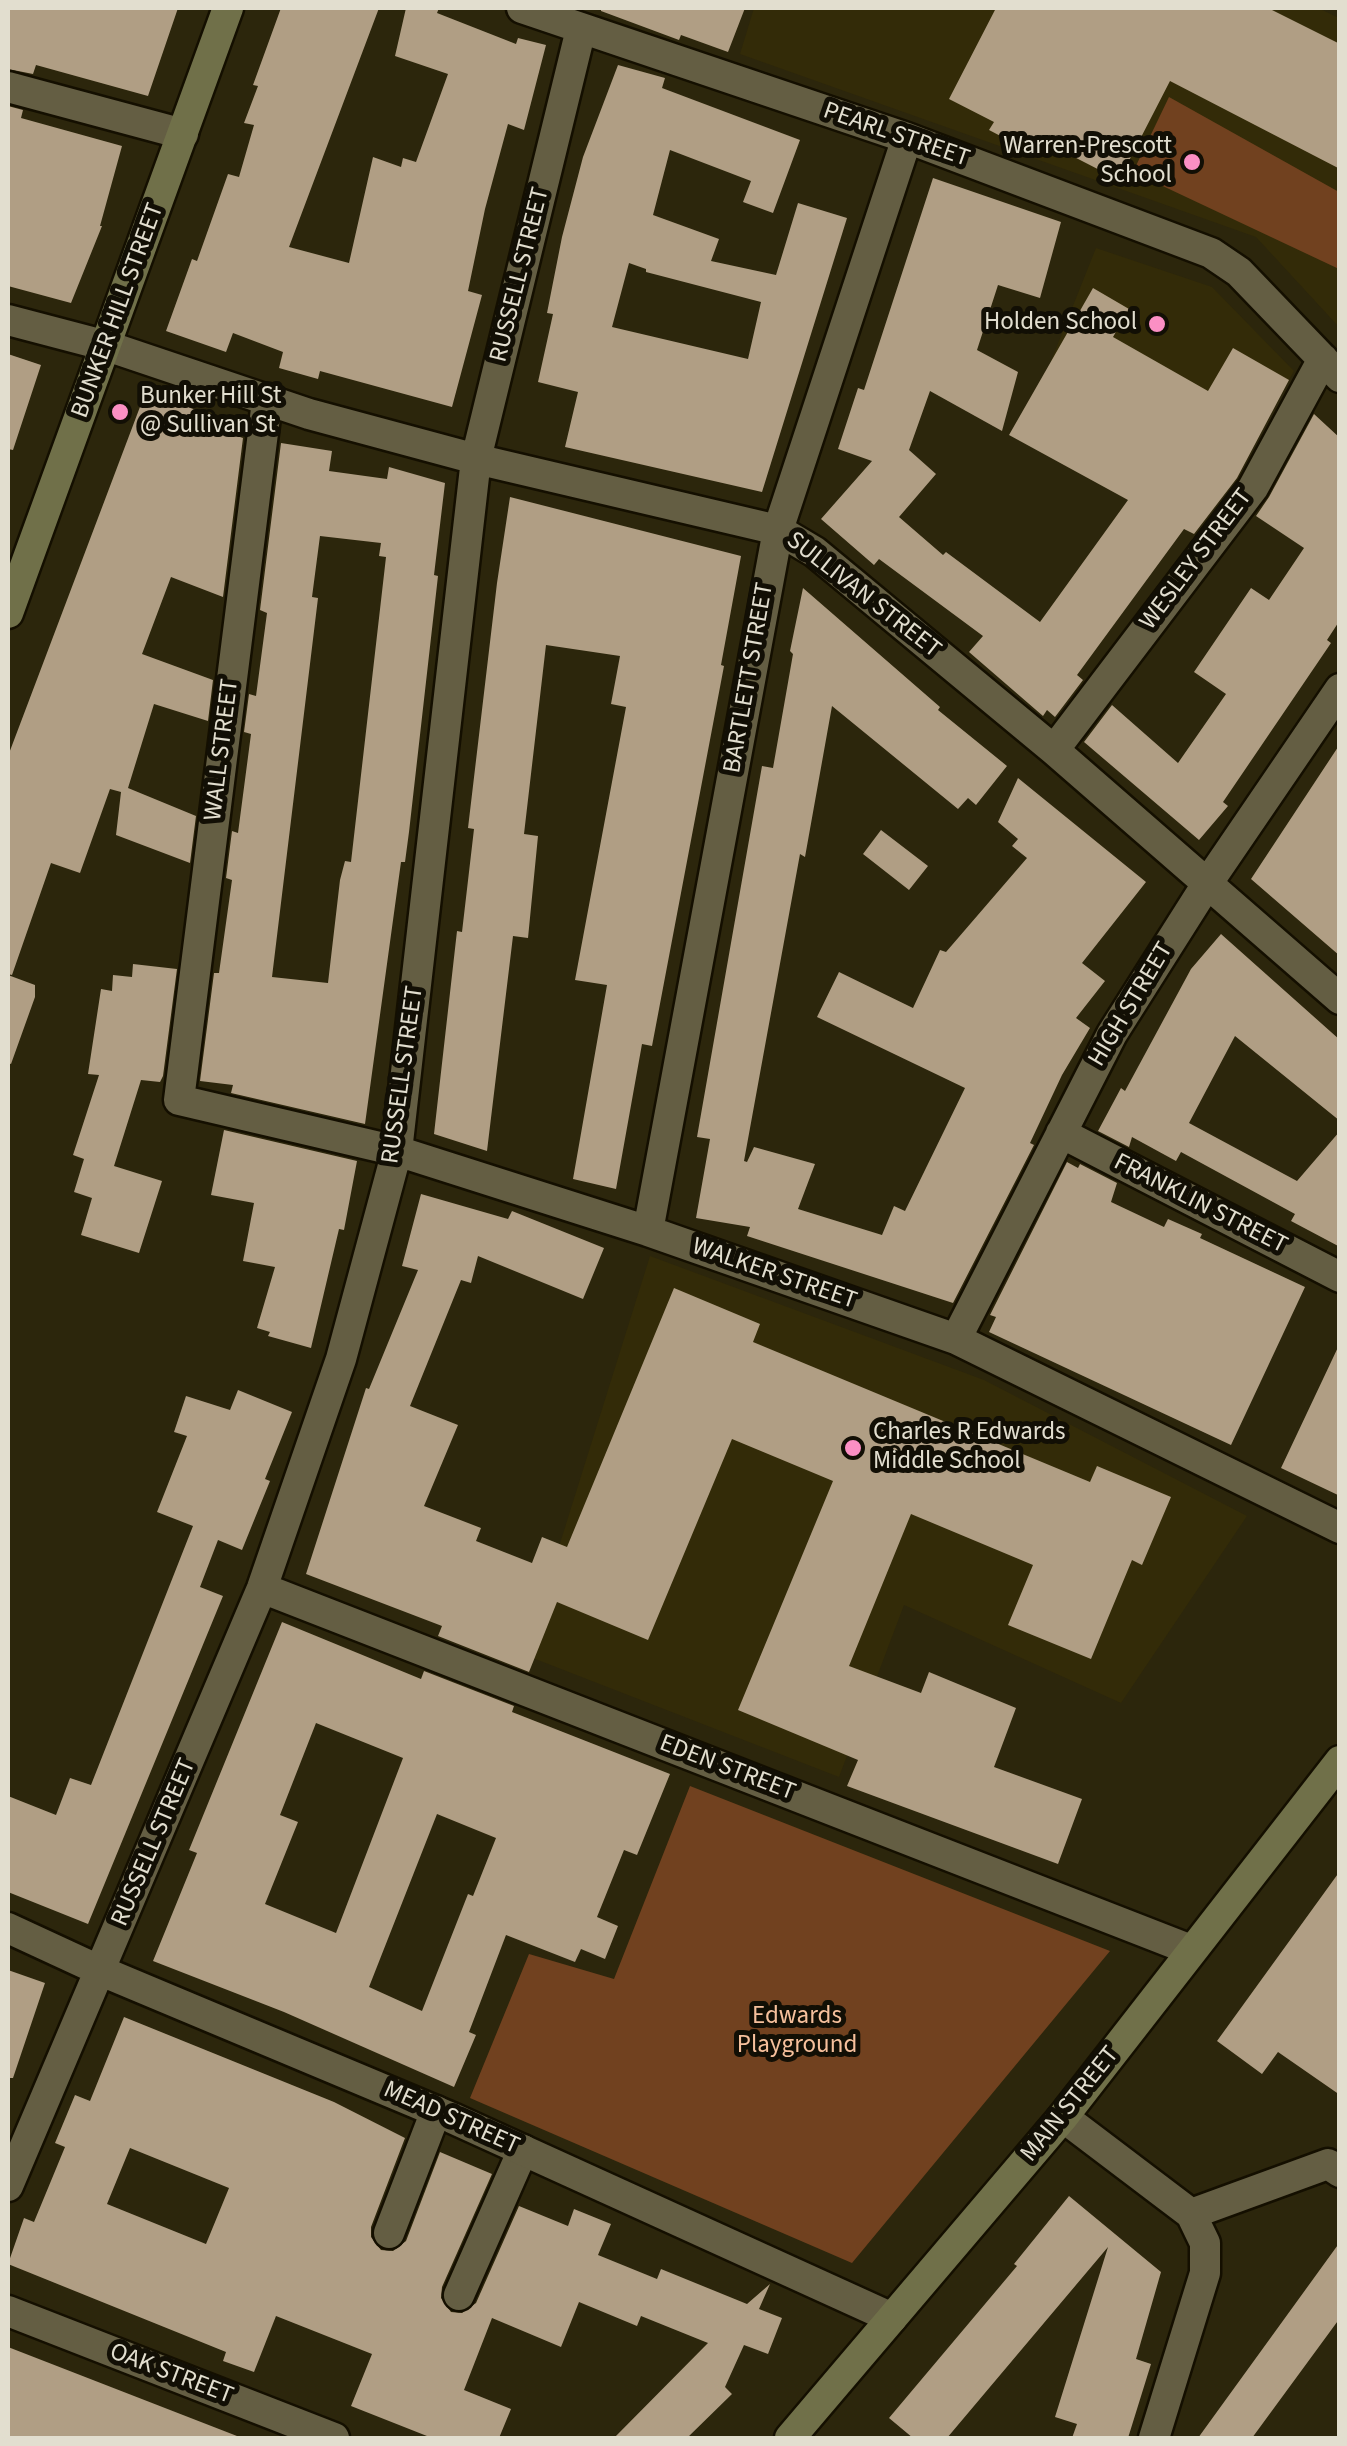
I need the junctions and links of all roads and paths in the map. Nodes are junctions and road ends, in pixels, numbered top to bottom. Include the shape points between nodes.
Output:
1 (228, 8) edge
2 (522, 8) edge
3 (581, 29) junction
4 (8, 87) edge
5 (183, 134) junction
6 (907, 138) junction
7 (8, 320) edge
8 (107, 346) junction
9 (1331, 368) edge
10 (268, 401) junction
11 (476, 459) junction
12 (778, 530) junction
13 (8, 614) edge
14 (1340, 689) edge
15 (1331, 723) edge
16 (1054, 750) junction
17 (1207, 884) junction
18 (1340, 999) edge
19 (179, 1100) joint
20 (1061, 1132) junction
21 (397, 1152) junction
22 (648, 1231) junction
23 (1340, 1278) edge
24 (956, 1340) junction
25 (1340, 1528) edge
26 (262, 1588) junction
27 (1340, 1761) edge
28 (8, 1928) edge
29 (1191, 1950) junction
30 (101, 1971) junction
31 (436, 2111) junction
32 (1064, 2116) junction
33 (523, 2150) junction
34 (1340, 2172) edge
35 (8, 2186) edge
36 (1192, 2214) junction
37 (389, 2233) dead end
38 (459, 2294) dead end
39 (8, 2310) edge
40 (892, 2318) junction
41 (334, 2438) edge
42 (790, 2438) edge
43 (1154, 2438) edge

1 - 5 main road, BUNKER HILL STREET
2 - 3 street, PEARL STREET
3 - 6 street, PEARL STREET
3 - 11 street, RUSSELL STREET
4 - 5 street
5 - 8 main road, BUNKER HILL STREET
6 - 9 street, PEARL STREET via 1211,253 1239,272
6 - 12 street, BARTLETT STREET
7 - 8 street, SULLIVAN STREET
8 - 10 street, SULLIVAN STREET
8 - 13 main road, BUNKER HILL STREET
9 - 16 street, WESLEY STREET via 1253,488
10 - 11 street, SULLIVAN STREET
10 - 19 street, WALL STREET
11 - 12 street, SULLIVAN STREET
11 - 21 street, RUSSELL STREET
12 - 16 street, SULLIVAN STREET via 814,552
12 - 22 street, BARTLETT STREET
14 - 15 street, HIGH STREET
15 - 17 street, HIGH STREET
16 - 17 street, SULLIVAN STREET
17 - 18 street, SULLIVAN STREET
17 - 20 street, HIGH STREET via 1112,1034
19 - 21 street, WALKER STREET
20 - 23 street, FRANKLIN STREET
20 - 24 street, HIGH STREET
21 - 22 street, WALKER STREET
21 - 26 street, RUSSELL STREET via 342,1359
22 - 24 street, WALKER STREET
24 - 25 street, WALKER STREET
26 - 29 street, EDEN STREET
26 - 30 street, RUSSELL STREET
27 - 29 main road, MAIN STREET
28 - 30 street, MEAD STREET
29 - 32 main road, MAIN STREET
30 - 31 street, MEAD STREET
30 - 35 street, RUSSELL STREET
31 - 33 street, MEAD STREET
31 - 37 street
32 - 36 street
32 - 40 main road, MAIN STREET
33 - 38 street
33 - 40 street, MEAD STREET
34 - 36 street via 1328,2164
36 - 43 street via 1205,2244 1205,2273
39 - 41 street, OAK STREET
40 - 42 main road, MAIN STREET

